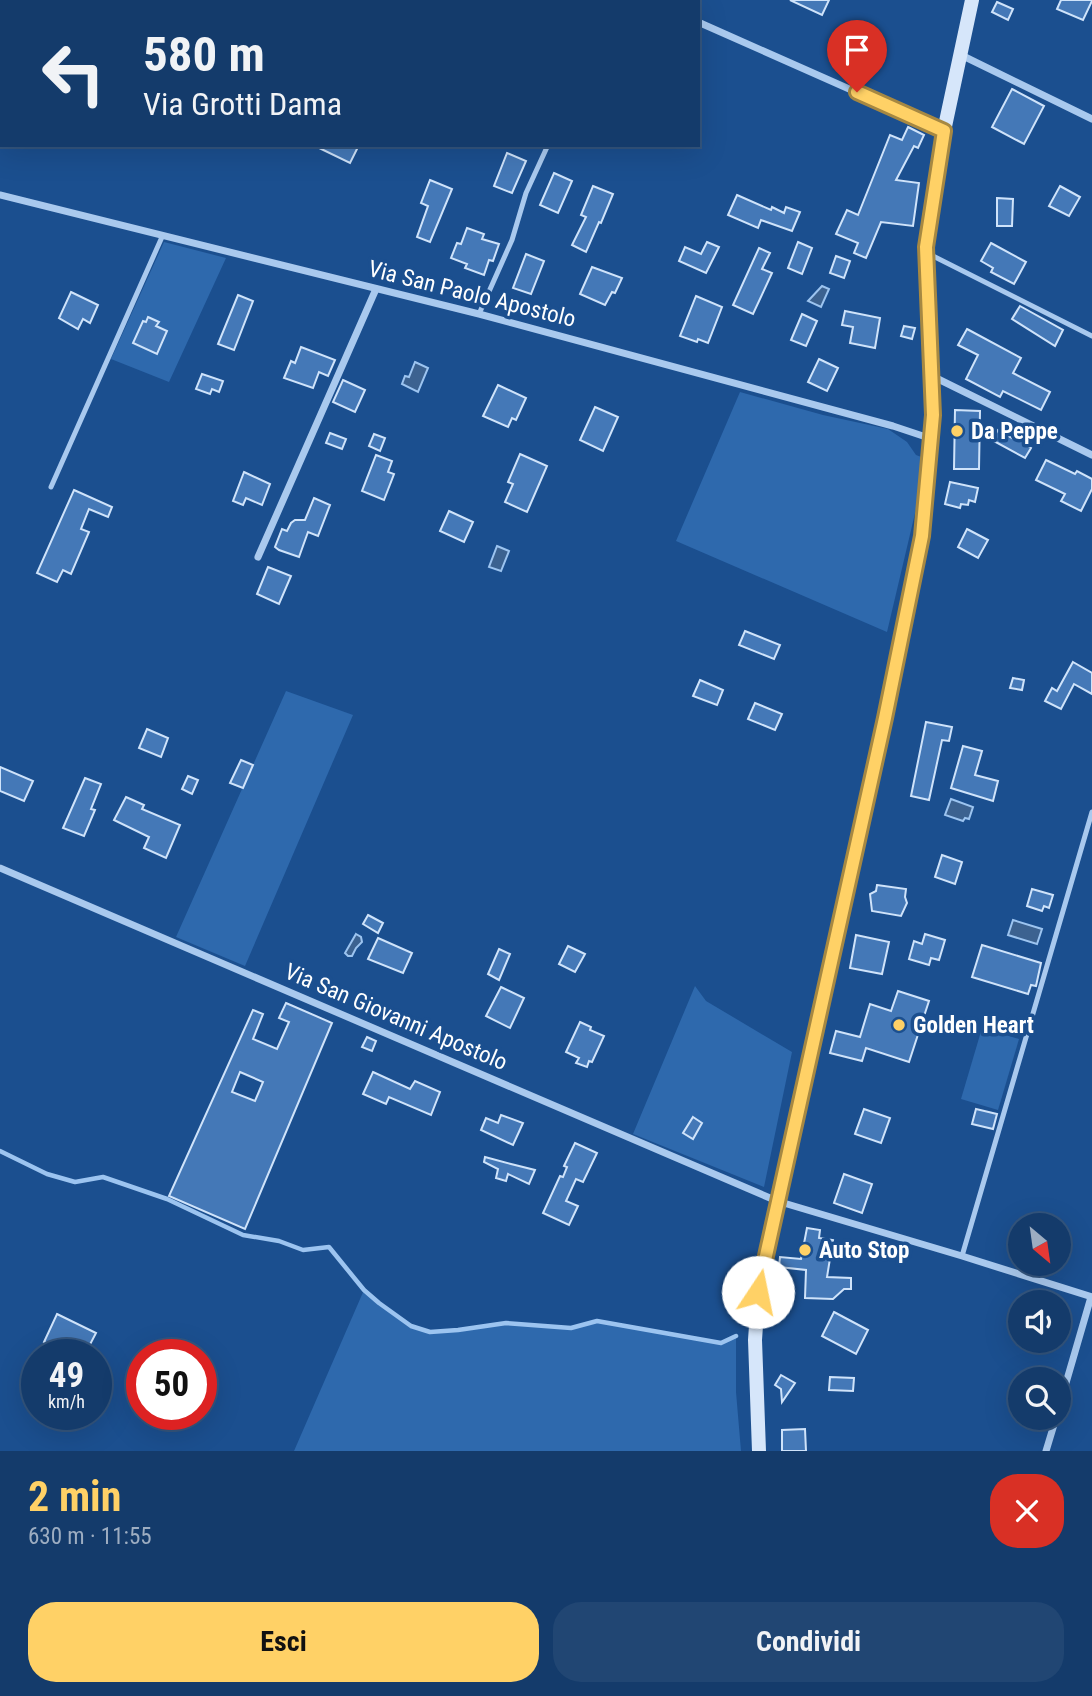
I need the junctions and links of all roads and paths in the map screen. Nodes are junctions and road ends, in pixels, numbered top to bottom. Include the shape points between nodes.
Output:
1 (972, 0) edge
2 (700, 23) edge
3 (961, 55) junction
4 (1092, 119) edge
5 (944, 131) junction
6 (547, 147) edge
7 (0, 195) edge
8 (162, 237) junction
9 (926, 252) junction
10 (376, 289) junction
11 (479, 314) junction
12 (1092, 337) edge
13 (932, 376) junction
14 (932, 439) junction
15 (1092, 455) edge
16 (51, 487) dead end
17 (258, 556) dead end
18 (1092, 812) edge
19 (0, 868) edge
20 (777, 1201) junction
21 (962, 1256) junction
22 (1091, 1297) edge
23 (1071, 1367) edge
24 (1052, 1430) edge
25 (759, 1451) edge
26 (1046, 1451) edge

1 - 3 main road
2 - 5 street
3 - 4 street
3 - 5 main road
5 - 9 main road
6 - 11 lane
7 - 8 street, Via San Paolo Apostolo
8 - 10 street, Via San Paolo Apostolo
8 - 16 lane
9 - 12 lane
9 - 13 main road
10 - 11 street, Via San Paolo Apostolo
10 - 17 street
11 - 14 street, Via San Paolo Apostolo
13 - 14 main road
13 - 15 street
14 - 20 main road via 922,536 893,679
18 - 21 lane
19 - 20 street, Via San Giovanni Apostolo
20 - 21 street, Via San Giovanni Apostolo
20 - 25 main road via 756,1308
21 - 22 street, Via San Giovanni Apostolo
22 - 23 street
24 - 26 street

